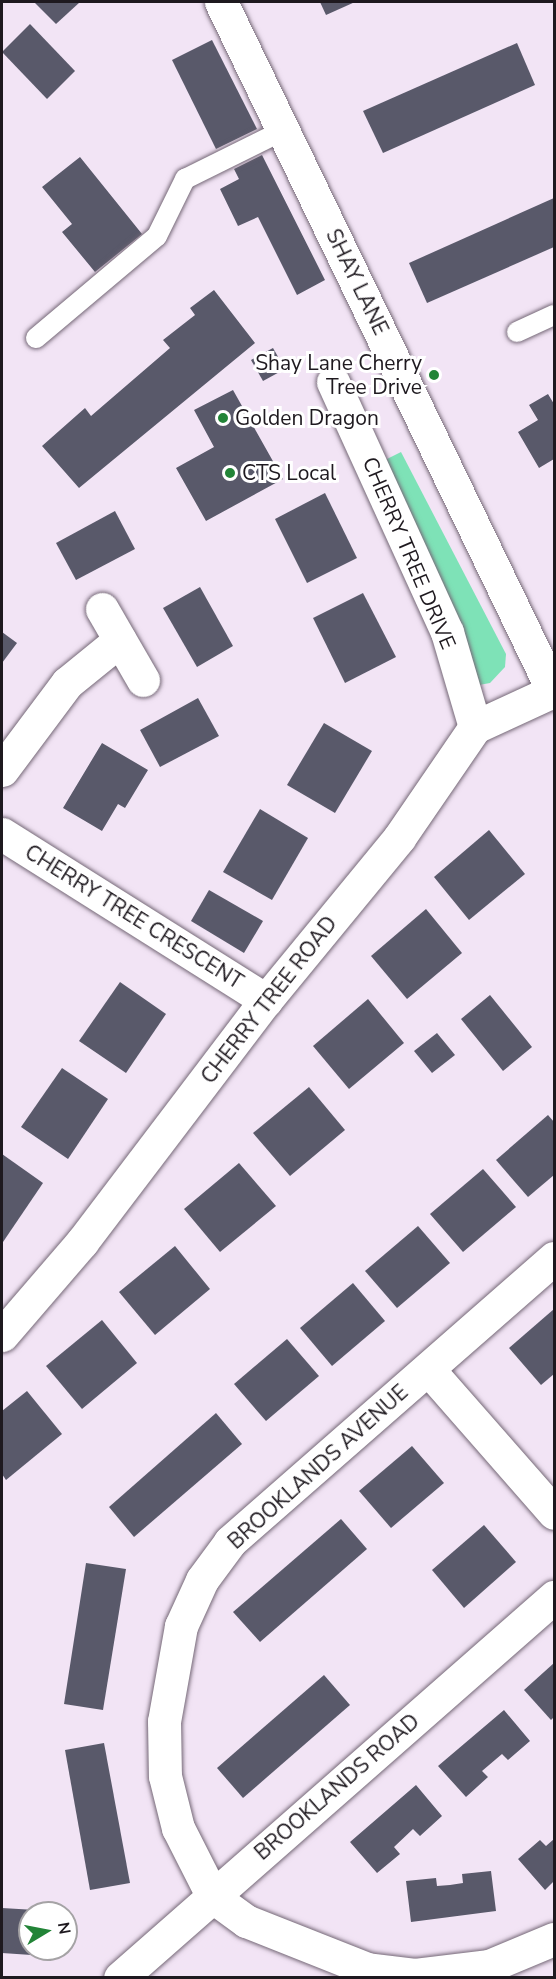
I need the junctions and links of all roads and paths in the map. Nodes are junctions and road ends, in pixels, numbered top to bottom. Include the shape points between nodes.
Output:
1 (221, 2) edge
2 (284, 130) junction
3 (555, 315) edge
4 (517, 332) dead end
5 (36, 338) dead end
6 (333, 382) dead end
7 (102, 609) dead end
8 (120, 640) junction
9 (143, 680) dead end
10 (554, 692) edge
11 (475, 727) junction
12 (2, 770) edge
13 (2, 834) edge
14 (266, 1000) junction
15 (555, 1258) edge
16 (2, 1335) edge
17 (428, 1369) junction
18 (555, 1513) edge
19 (555, 1597) edge
20 (213, 1897) junction
21 (555, 1939) edge
22 (120, 1977) edge

1 - 2 street, SHAY LANE
2 - 5 lane via 185,179 157,236
2 - 10 street, SHAY LANE
3 - 4 lane
6 - 11 street, CHERRY TREE DRIVE via 447,632
7 - 8 street
8 - 9 street
8 - 12 street via 67,682
10 - 11 street
11 - 14 street, CHERRY TREE ROAD via 399,838
13 - 14 street, CHERRY TREE CRESCENT
14 - 16 street, CHERRY TREE ROAD via 82,1242
15 - 17 street, BROOKLANDS AVENUE
17 - 18 street
17 - 20 street, BROOKLANDS AVENUE via 230,1542 202,1580 181,1626 164,1721 165,1776 178,1828
19 - 20 street, BROOKLANDS ROAD
20 - 21 street via 280,1938 367,1969 406,1974 489,1966
20 - 22 street, BROOKLANDS ROAD

